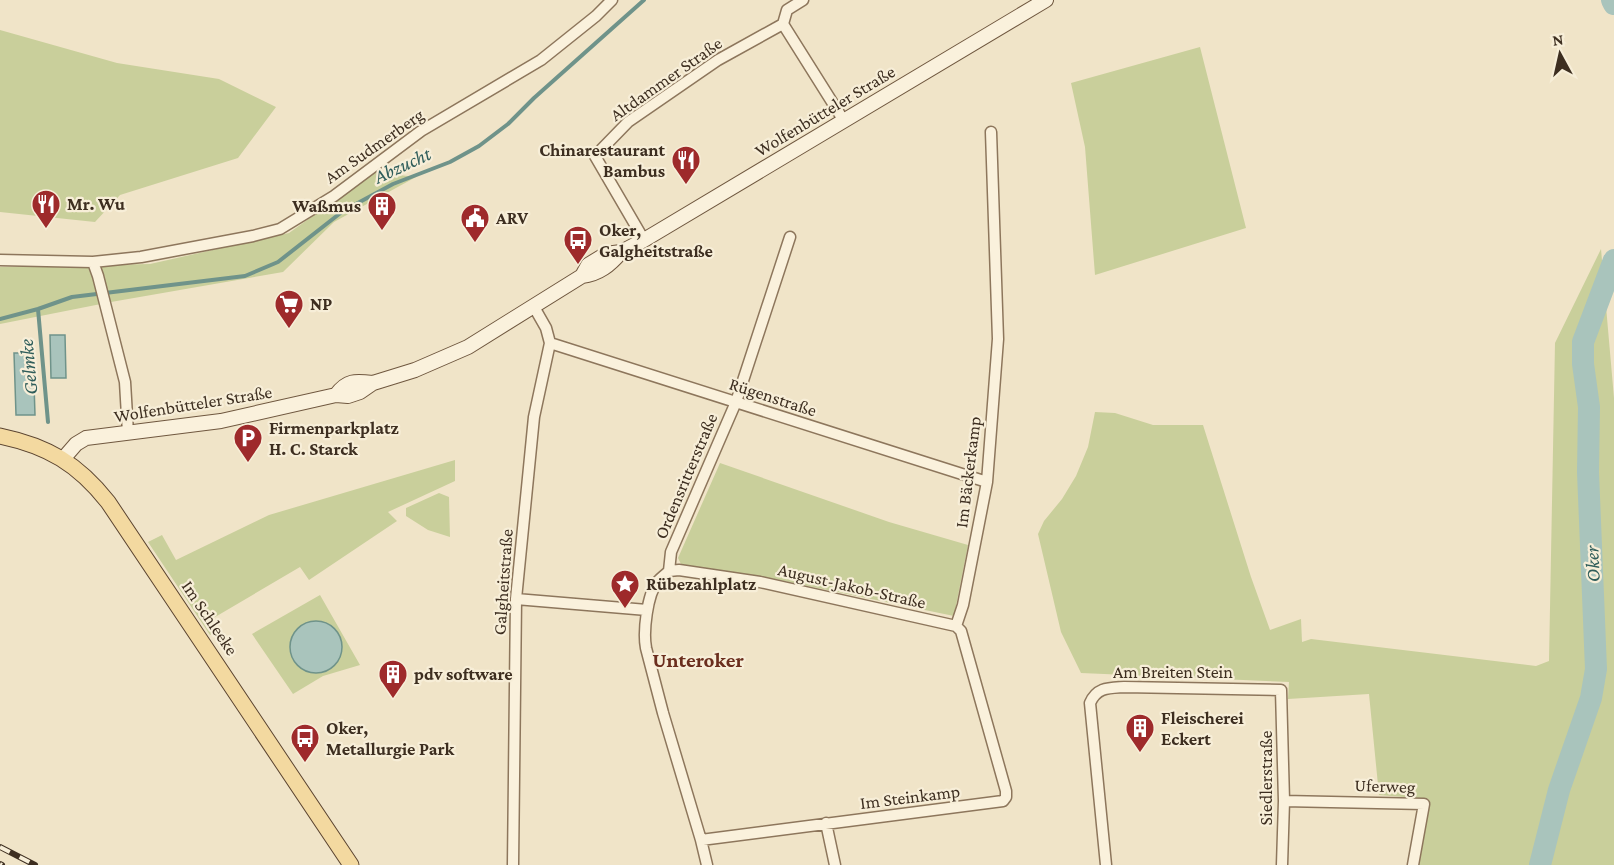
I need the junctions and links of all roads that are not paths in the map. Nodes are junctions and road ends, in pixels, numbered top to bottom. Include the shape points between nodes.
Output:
1 (612, 0) edge
2 (803, 0) edge
3 (1046, 0) edge
4 (1030, 4) edge
5 (783, 24) junction
6 (844, 121) junction
7 (991, 132) dead end
8 (790, 237) dead end
9 (644, 240) junction
10 (0, 260) edge
11 (93, 262) junction
12 (534, 307) junction
13 (550, 343) junction
14 (736, 402) junction
15 (128, 433) junction
16 (0, 436) edge
17 (63, 459) junction
18 (987, 483) junction
19 (669, 571) junction
20 (516, 599) junction
21 (647, 610) junction
22 (956, 626) junction
23 (1281, 690) joint
24 (1284, 801) junction
25 (826, 823) junction
26 (701, 840) junction
27 (351, 865) edge
28 (513, 865) edge
29 (707, 865) edge
30 (835, 865) edge
31 (1106, 865) edge
32 (1282, 865) edge
33 (1413, 865) edge

1 - 11 street, Am Sudmerberg via 541,60 421,131 334,196 280,229 141,257
2 - 5 street, Altdammer Straße via 787,10
3 - 4 main road, Wolfenbütteler Straße
4 - 6 main road, Wolfenbütteler Straße
5 - 6 street
5 - 9 street, Altdammer Straße via 718,60 628,122 595,156
6 - 9 main road, Wolfenbütteler Straße
7 - 18 street, Im Bäckerkamp via 998,339
8 - 14 street, Ordensritterstraße
9 - 12 main road, Wolfenbütteler Straße via 621,252 594,275 582,276
10 - 11 street, Am Sudmerberg
11 - 15 street via 125,382
12 - 13 street
12 - 15 main road, Wolfenbütteler Straße via 468,347 348,396 336,395 221,421
13 - 14 street, Rügenstraße
13 - 20 street, Galgheitstraße via 534,417
14 - 18 street, Rügenstraße
14 - 19 street, Ordensritterstraße via 671,552
15 - 17 main road, Wolfenbütteler Straße via 86,438
16 - 17 main road, Im Schleeke via 41,447
17 - 27 main road, Im Schleeke via 97,487 108,502
18 - 22 street, Im Bäckerkamp
19 - 21 street, Ordensritterstraße via 657,582
19 - 22 street, August-Jakob-Straße via 760,582
20 - 21 street
20 - 28 street, Galgheitstraße
21 - 26 street, Ordensritterstraße via 646,648
22 - 25 street, Im Steinkamp via 961,632 1006,797 998,803
23 - 24 street, Siedlerstraße
23 - 31 street, Am Breiten Stein via 1124,687 1097,691 1090,707
24 - 32 street, Siedlerstraße
24 - 33 street, Uferweg via 1424,804
25 - 26 street, Im Steinkamp
25 - 30 street
26 - 29 street, Ordensritterstraße

